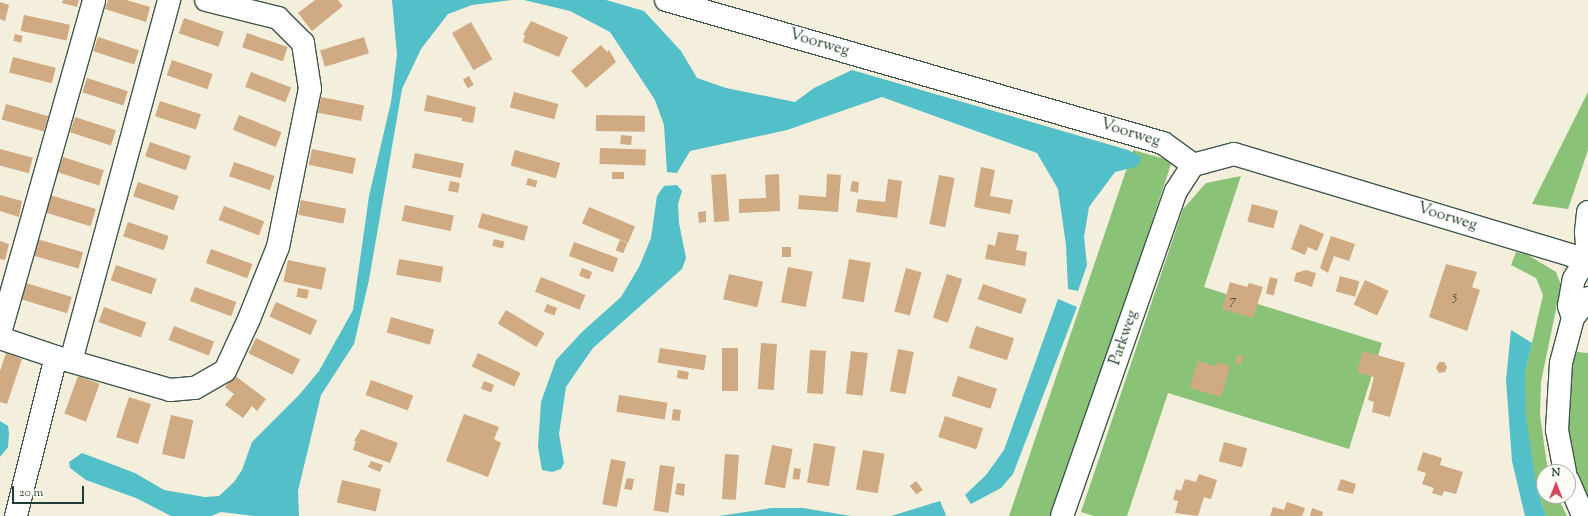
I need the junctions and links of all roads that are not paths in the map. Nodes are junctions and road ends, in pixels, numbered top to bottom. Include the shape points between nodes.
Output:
1 (94, 0) edge
2 (169, 0) edge
3 (206, 0) edge
4 (666, 0) edge
5 (1193, 165) junction
6 (1588, 212) edge
7 (1588, 256) edge
8 (1588, 298) edge
9 (1573, 318) junction
10 (0, 333) edge
11 (0, 338) edge
12 (63, 359) junction
13 (1563, 464) edge
14 (1576, 499) edge
15 (1065, 515) edge
16 (16, 516) edge
17 (1583, 516) edge

1 - 10 street
2 - 12 street
3 - 12 street via 278,18 303,42 310,89 278,247 225,371 195,388 170,390
4 - 5 street, Voorweg via 1163,143
5 - 7 street, Voorweg via 1234,154 1573,256
5 - 15 street, Parkweg via 1176,191
6 - 7 street
7 - 9 street via 1574,279 1569,306
8 - 9 street
9 - 13 street via 1561,363 1557,395 1557,430
11 - 12 street
12 - 16 street
14 - 17 street

